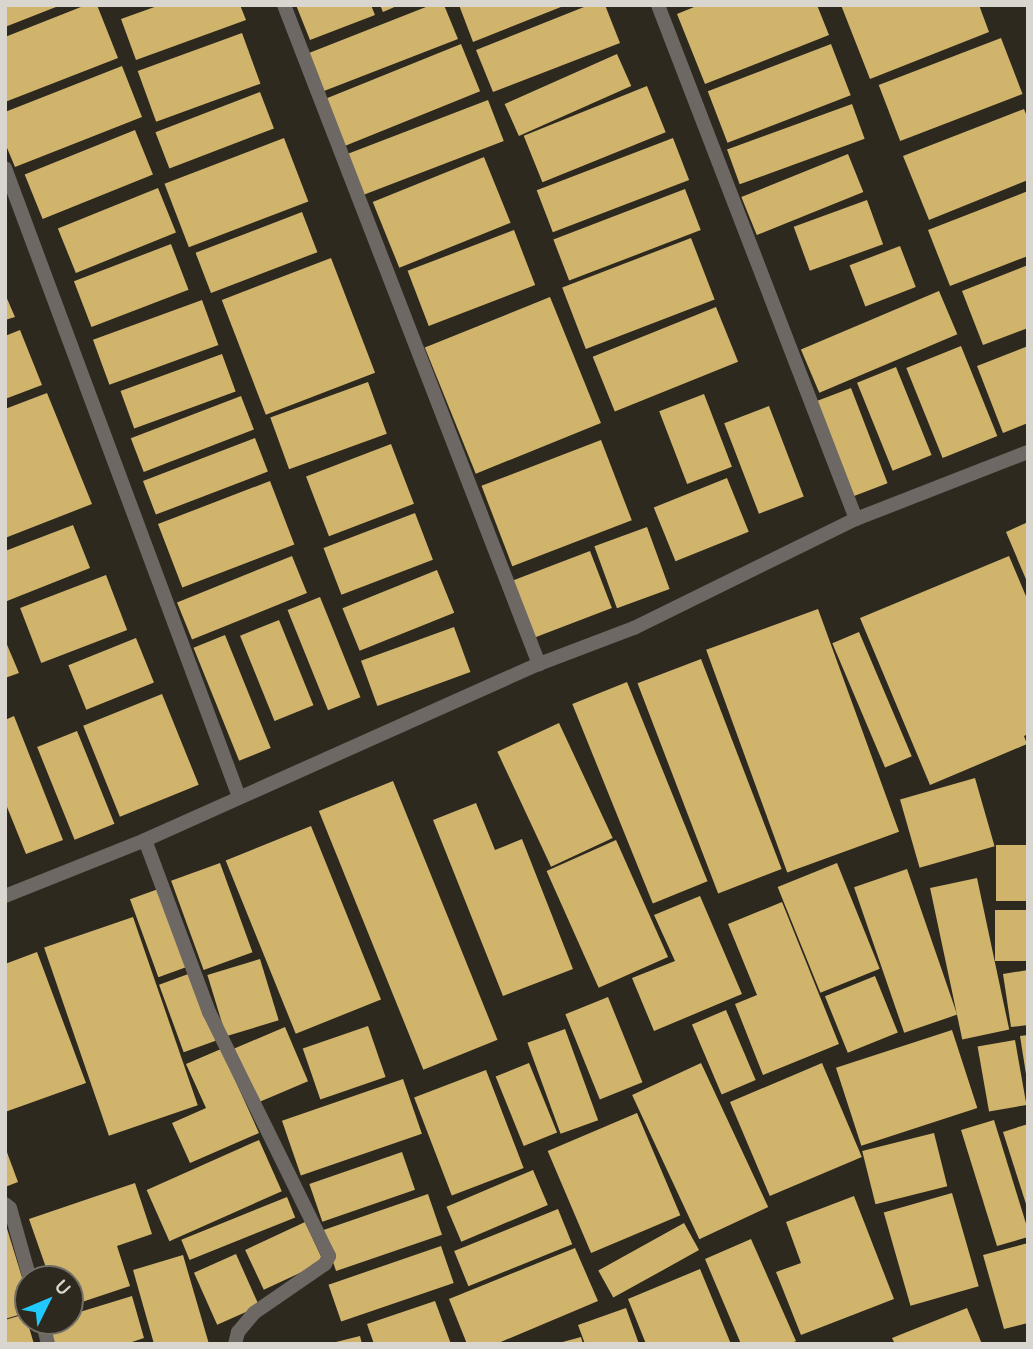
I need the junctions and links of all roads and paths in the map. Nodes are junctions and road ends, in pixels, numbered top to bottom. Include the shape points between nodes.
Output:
1 (284, 5) edge
2 (658, 5) edge
3 (5, 168) edge
4 (1028, 452) edge
5 (856, 519) junction
6 (539, 664) junction
7 (239, 797) junction
8 (145, 840) junction
9 (5, 896) edge
10 (5, 1204) edge
11 (26, 1265) edge
12 (235, 1344) edge

1 - 6 street
2 - 5 street
3 - 7 street
4 - 5 street
5 - 6 street via 634,628
6 - 7 street
7 - 8 street
8 - 9 street
8 - 12 street via 209,1012 329,1256 325,1264 254,1313 238,1332
10 - 11 street

